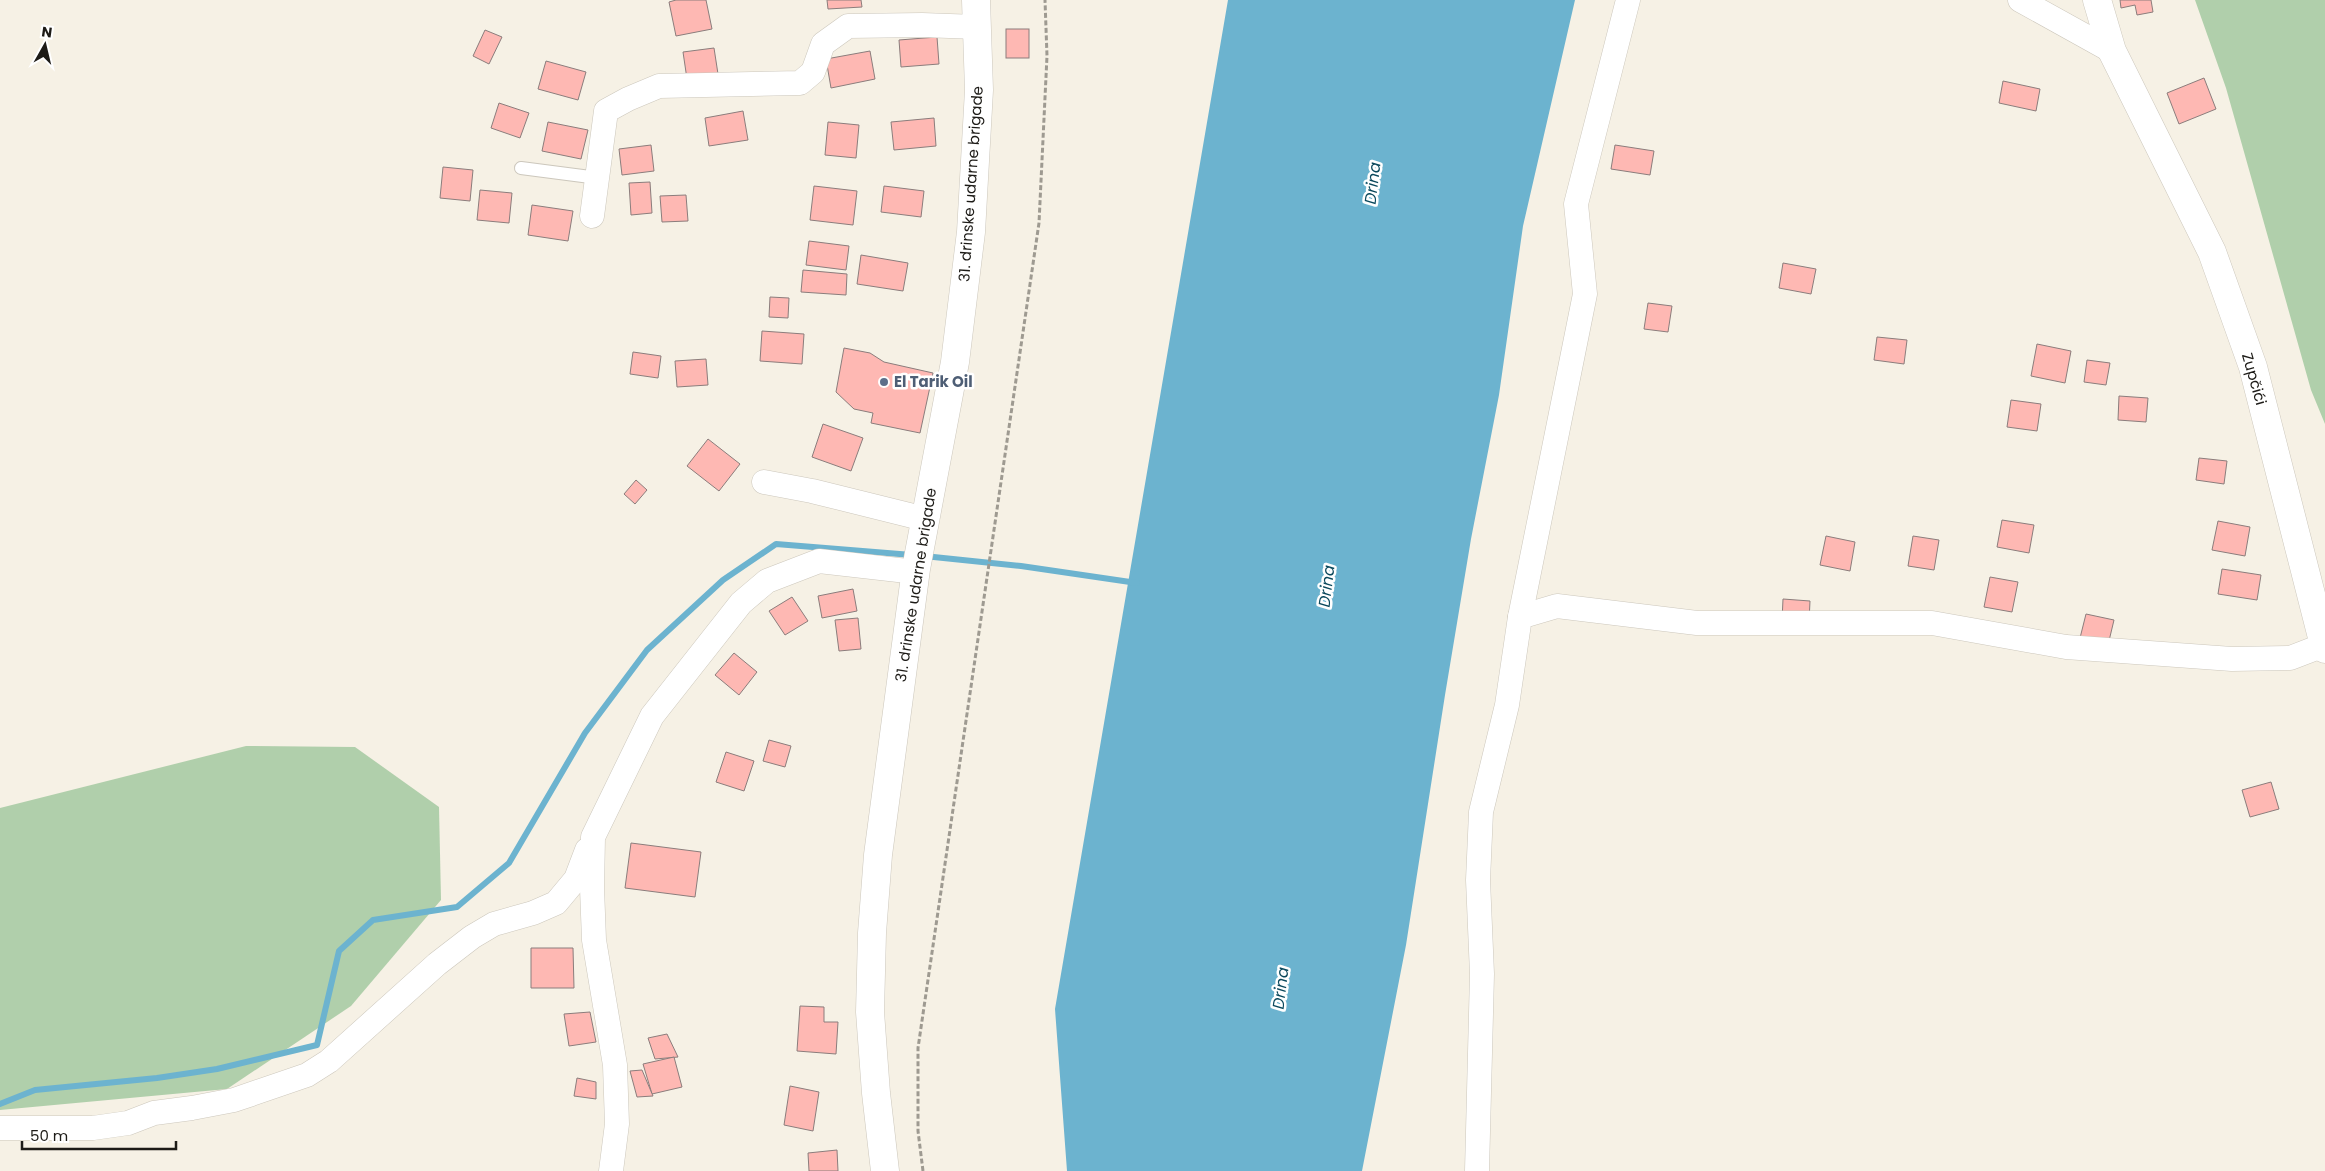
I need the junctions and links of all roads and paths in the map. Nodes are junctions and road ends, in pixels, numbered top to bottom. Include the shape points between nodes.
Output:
1 (1045, 0) edge
2 (1628, 0) edge
3 (2020, 0) edge
4 (2097, 0) edge
5 (976, 13) edge
6 (2112, 51) junction
7 (521, 168) dead end
8 (598, 178) junction
9 (592, 216) dead end
10 (764, 482) dead end
11 (925, 519) junction
12 (917, 564) junction
13 (1520, 617) junction
14 (2324, 647) edge
15 (593, 837) junction
16 (0, 1128) edge
17 (611, 1171) edge
18 (885, 1171) edge
19 (923, 1171) edge
20 (1477, 1171) edge

1 - 19 path via 1047,56 1039,223 918,1048 918,1131
2 - 13 street via 1576,204 1585,294
3 - 6 street
4 - 6 main road, Zupčići
5 - 8 street via 922,25 848,26 823,44 813,72 800,83 659,86 628,99 606,111
5 - 11 main road, 31. drinske udarne brigade via 979,90 971,232 955,362
6 - 14 main road, Zupčići via 2212,252 2253,367
7 - 8 lane
8 - 9 street
10 - 11 street
11 - 12 main road, 31. drinske udarne brigade
12 - 15 street via 819,561 767,581 741,604 652,716
12 - 18 main road, 31. drinske udarne brigade via 878,855 872,933 870,1012
13 - 14 street via 1557,606 1697,623 1932,623 2066,647 2232,659 2290,658
13 - 20 street via 1507,705 1481,812 1478,880 1482,974
15 - 16 street via 576,879 556,902 533,913 494,924 472,937 437,964 329,1062 307,1075 234,1100 154,1113 128,1123 93,1128
15 - 17 street via 594,940 615,1065 617,1124

